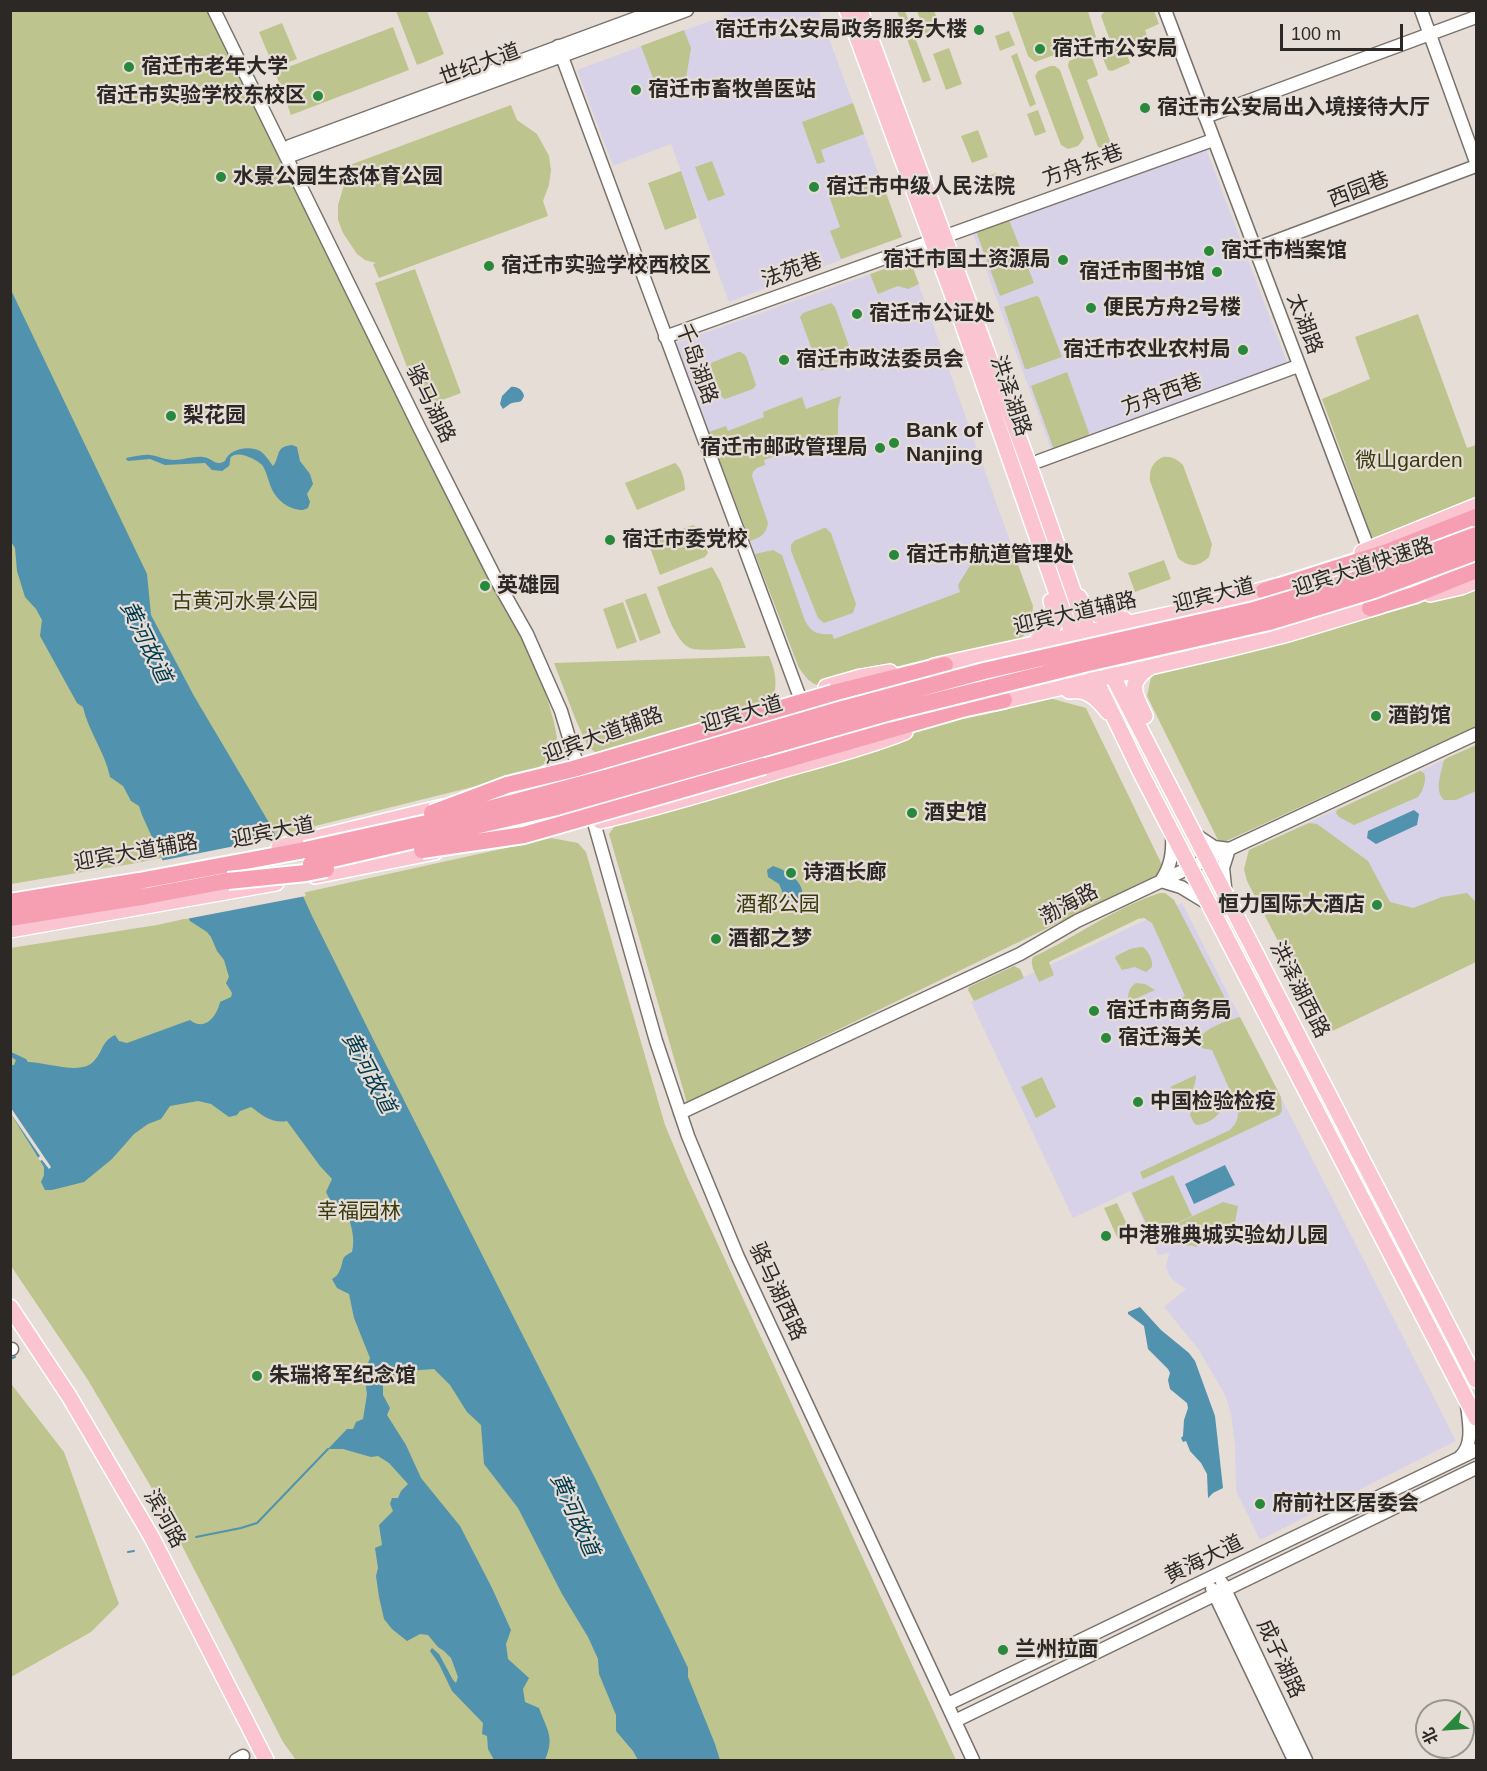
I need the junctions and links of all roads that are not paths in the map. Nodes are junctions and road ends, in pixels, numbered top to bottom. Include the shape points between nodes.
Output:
1 (214, 10) edge
2 (657, 10) edge
3 (687, 10) edge
4 (846, 10) edge
5 (860, 10) edge
6 (866, 10) edge
7 (1165, 10) edge
8 (1421, 10) edge
9 (1476, 17) edge
10 (1430, 34) junction
11 (560, 51) junction
12 (891, 94) junction
13 (1205, 117) junction
14 (1213, 140) junction
15 (285, 154) junction
16 (1476, 164) edge
17 (938, 239) junction
18 (1254, 249) junction
19 (665, 337) junction
20 (1299, 366) junction
21 (986, 392) junction
22 (1039, 461) dead end
23 (1476, 506) edge
24 (1476, 517) edge
25 (1053, 535) junction
26 (1476, 535) edge
27 (1369, 550) junction
28 (1476, 552) edge
29 (1472, 576) edge
30 (1264, 591) junction
31 (1370, 608) joint
32 (1178, 612) junction
33 (1086, 625) junction
34 (527, 634) junction
35 (1074, 635) junction
36 (966, 660) junction
37 (1088, 663) joint
38 (945, 665) junction
39 (1150, 667) junction
40 (1113, 675) junction
41 (1099, 685) junction
42 (799, 695) junction
43 (1004, 700) junction
44 (1476, 734) edge
45 (578, 766) junction
46 (1141, 773) junction
47 (552, 777) junction
48 (1183, 811) junction
49 (594, 821) junction
50 (1172, 831) junction
51 (1195, 834) junction
52 (304, 846) junction
53 (1228, 849) junction
54 (1208, 859) junction
55 (1191, 867) junction
56 (228, 881) junction
57 (1161, 881) junction
58 (10, 894) edge
59 (1228, 898) junction
60 (10, 903) edge
61 (1212, 906) junction
62 (10, 918) edge
63 (10, 930) edge
64 (680, 1113) junction
65 (10, 1307) edge
66 (1470, 1389) edge
67 (1476, 1419) edge
68 (1476, 1450) edge
69 (1458, 1458) junction
70 (1476, 1468) edge
71 (1476, 1474) edge
72 (1462, 1475) junction
73 (1213, 1577) junction
74 (1220, 1592) junction
75 (948, 1704) junction
76 (956, 1721) junction
77 (266, 1761) edge
78 (974, 1761) edge
79 (1294, 1761) edge
80 (1306, 1761) edge

1 - 15 street, 骆马湖路
2 - 11 street, 世纪大道
3 - 11 street, 世纪大道
4 - 17 main road, 洪泽湖路
5 - 12 main road, 洪泽湖路
6 - 12 main road via 893,83
7 - 13 street, 太湖路
8 - 10 street
9 - 10 street
10 - 13 street
10 - 16 street
11 - 15 street, 世纪大道 via 290,146
11 - 19 street, 千岛湖路
12 - 17 main road, 洪泽湖路
13 - 14 street, 太湖路
14 - 17 street, 方舟东巷
14 - 18 street, 太湖路
15 - 34 street, 骆马湖路 via 419,427
16 - 18 street, 西园巷
17 - 19 street, 法苑巷
17 - 21 main road, 洪泽湖路
17 - 25 main road, 洪泽湖路
18 - 20 street, 太湖路
19 - 42 street, 千岛湖路
20 - 22 street, 方舟西巷
20 - 27 street, 太湖路
21 - 35 main road, 洪泽湖路
21 - 36 main road via 1055,619 1046,636
23 - 27 main road, 迎宾大道辅路
24 - 30 highway via 1390,551
25 - 32 main road via 1081,601 1095,615 1127,619
25 - 33 main road, 洪泽湖路
26 - 52 highway, 迎宾大道, bridge via 1361,578 1254,610 984,671 481,810
27 - 30 main road, 迎宾大道辅路
28 - 37 highway, 迎宾大道快速路, bridge via 1374,590 1269,622
29 - 31 highway
30 - 32 main road, 迎宾大道辅路
31 - 39 main road via 1288,634
32 - 33 main road, 迎宾大道辅路
33 - 35 main road, 迎宾大道辅路
33 - 40 main road, 洪泽湖西路
34 - 45 street, 骆马湖路 via 561,711
34 - 47 street via 558,708 568,745 568,759
35 - 36 main road, 迎宾大道辅路
35 - 41 main road, 洪泽湖路
36 - 38 main road, 迎宾大道辅路
37 - 56 highway, 迎宾大道, bridge via 887,713 553,808
38 - 42 main road, 迎宾大道辅路 via 861,677
38 - 52 highway, bridge via 507,785 433,812
39 - 40 main road
39 - 48 main road via 1139,674 1134,688 1165,755
40 - 41 main road
40 - 48 main road, 洪泽湖西路
41 - 43 main road
41 - 46 main road, 洪泽湖西路
42 - 45 main road, 迎宾大道辅路 via 609,752
43 - 46 main road via 1073,690 1089,693 1108,714
43 - 49 main road via 944,717 875,744 668,804
43 - 56 highway, bridge via 524,835 452,844 306,873
44 - 53 street, 渤海路
45 - 47 main road, 迎宾大道辅路
45 - 49 street, 骆马湖路
46 - 50 main road, 洪泽湖西路
47 - 52 main road, 迎宾大道辅路
48 - 51 main road, 洪泽湖西路
49 - 63 main road via 491,844
49 - 64 street, 骆马湖西路
50 - 55 main road, 洪泽湖西路
50 - 57 street via 1172,855
51 - 53 street via 1214,847
51 - 54 main road, 洪泽湖西路
52 - 58 main road, 迎宾大道辅路
52 - 60 highway, 迎宾大道
53 - 54 street, 渤海路
53 - 59 street via 1223,878
54 - 55 street, 渤海路
54 - 59 main road, 洪泽湖西路
55 - 57 street, 渤海路
55 - 61 main road, 洪泽湖西路
56 - 62 highway, 迎宾大道
57 - 61 street via 1175,884
57 - 64 street, 渤海路 via 1077,921 1020,954
59 - 66 main road, 洪泽湖西路
61 - 66 main road, 洪泽湖西路
64 - 75 street, 骆马湖西路 via 738,1257
65 - 77 main road, 滨河路 via 69,1396 151,1536
66 - 67 main road, 洪泽湖西路
66 - 69 street via 1468,1443
68 - 69 street, 黄海大道
69 - 73 street, 黄海大道
70 - 72 street, 黄海大道
71 - 72 street
72 - 74 street, 黄海大道
73 - 74 street, 成子湖路
73 - 75 street, 黄海大道
74 - 76 street, 黄海大道
74 - 79 street, 成子湖路
74 - 80 street, 成子湖路
75 - 76 street, 骆马湖西路
76 - 78 street, 骆马湖西路

